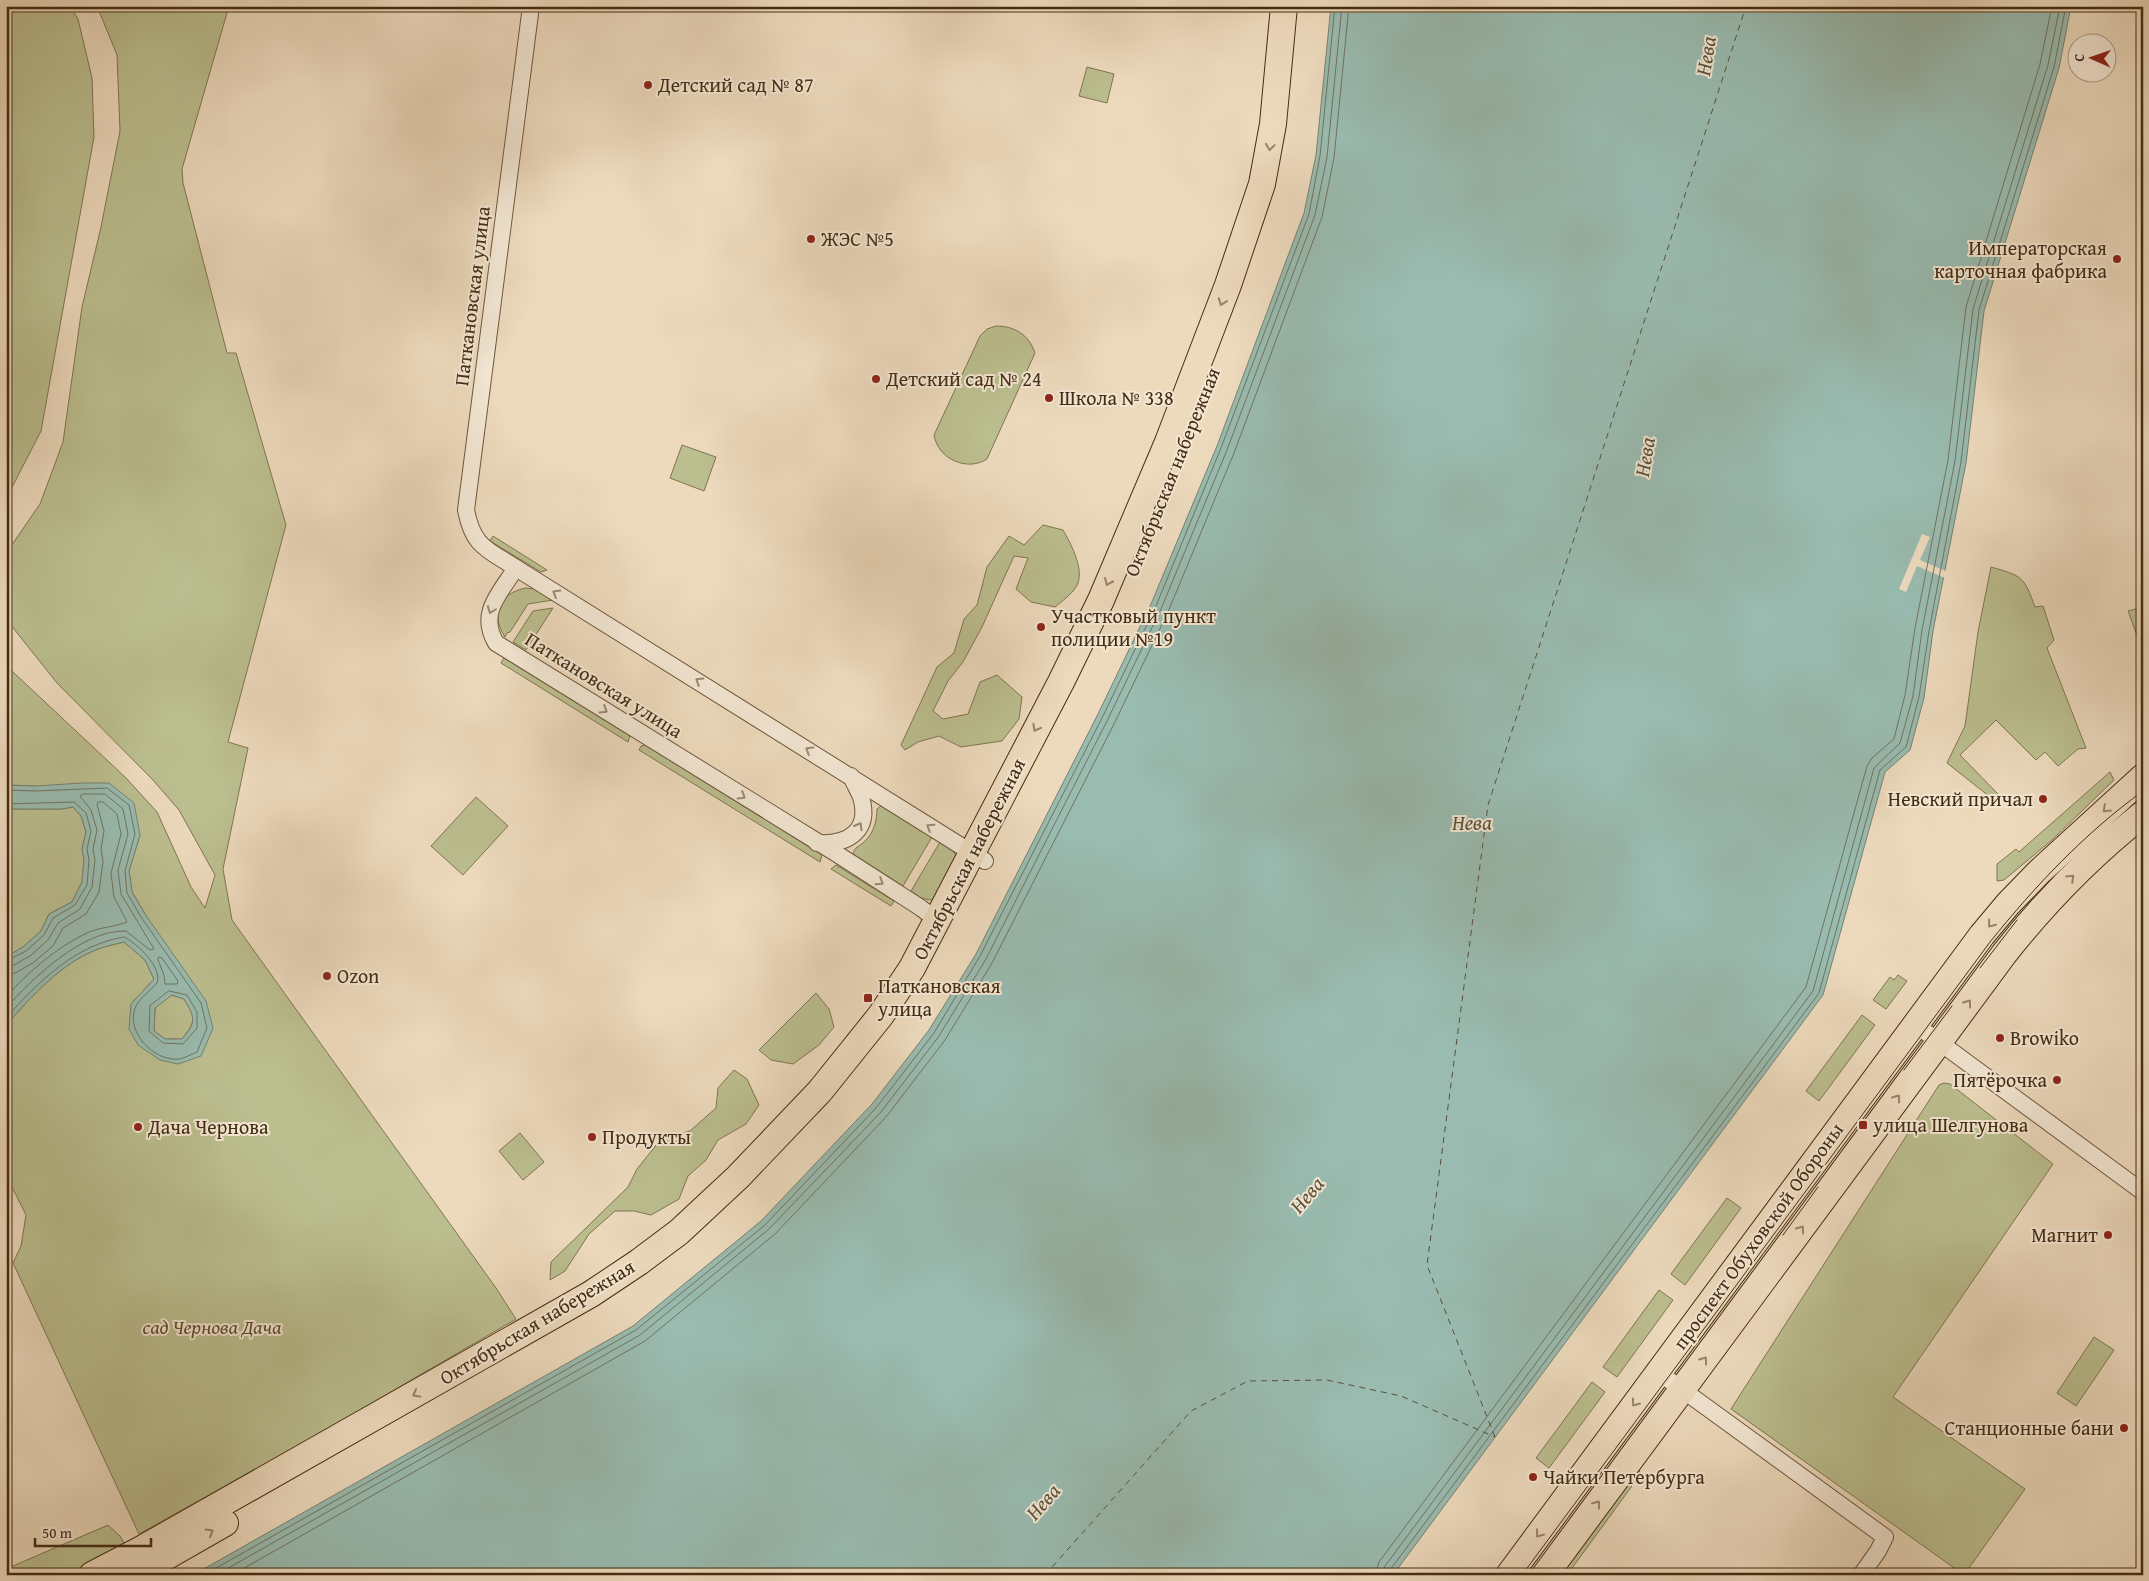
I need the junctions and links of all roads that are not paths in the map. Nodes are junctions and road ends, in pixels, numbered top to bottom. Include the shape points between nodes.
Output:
1 (531, 6) edge
2 (1284, 6) edge
3 (1301, 6) edge
4 (516, 568) junction
5 (850, 776) junction
6 (2143, 777) edge
7 (2143, 814) edge
8 (817, 843) junction
9 (979, 857) junction
10 (938, 921) junction
11 (1916, 1025) junction
12 (1939, 1042) junction
13 (2143, 1192) edge
14 (1658, 1372) junction
15 (1682, 1390) junction
16 (92, 1575) edge
17 (134, 1575) edge
18 (1509, 1575) edge
19 (1545, 1575) edge
20 (1860, 1575) edge

1 - 4 street, Паткановская улица via 466,510 473,536 482,546
2 -> 9 main road, Октябрьская набережная via 1268,156 1253,215 1228,285 1168,442 1101,600
3 - 9 main road, Октябрьская набережная via 1285,162 1242,296 1118,604 1076,689
5 -> 4 street, Паткановская улица
4 -> 8 street, Паткановская улица via 492,606 488,619 489,631 496,643
8 -> 5 street via 831,844 847,839 862,824 861,797
9 -> 5 street, Паткановская улица
6 -> 11 main road, проспект Обуховской Обороны via 2066,846 2008,904
12 -> 7 main road, проспект Обуховской Обороны via 2029,923 2105,845
8 -> 10 street, Паткановская улица
9 - 10 main road, Октябрьская набережная
17 -> 9 main road, Октябрьская набережная via 601,1307 652,1274 687,1246 748,1192 874,1054 930,970
10 -> 16 main road, Октябрьская набережная via 912,968 858,1045 738,1177 679,1232 591,1294
11 - 12 street
11 - 14 main road, проспект Обуховской Обороны
12 - 13 street
15 -> 12 main road, проспект Обуховской Обороны
14 - 15 street
14 -> 18 main road, проспект Обуховской Обороны
19 -> 15 main road, проспект Обуховской Обороны
15 - 20 street via 1885,1537

